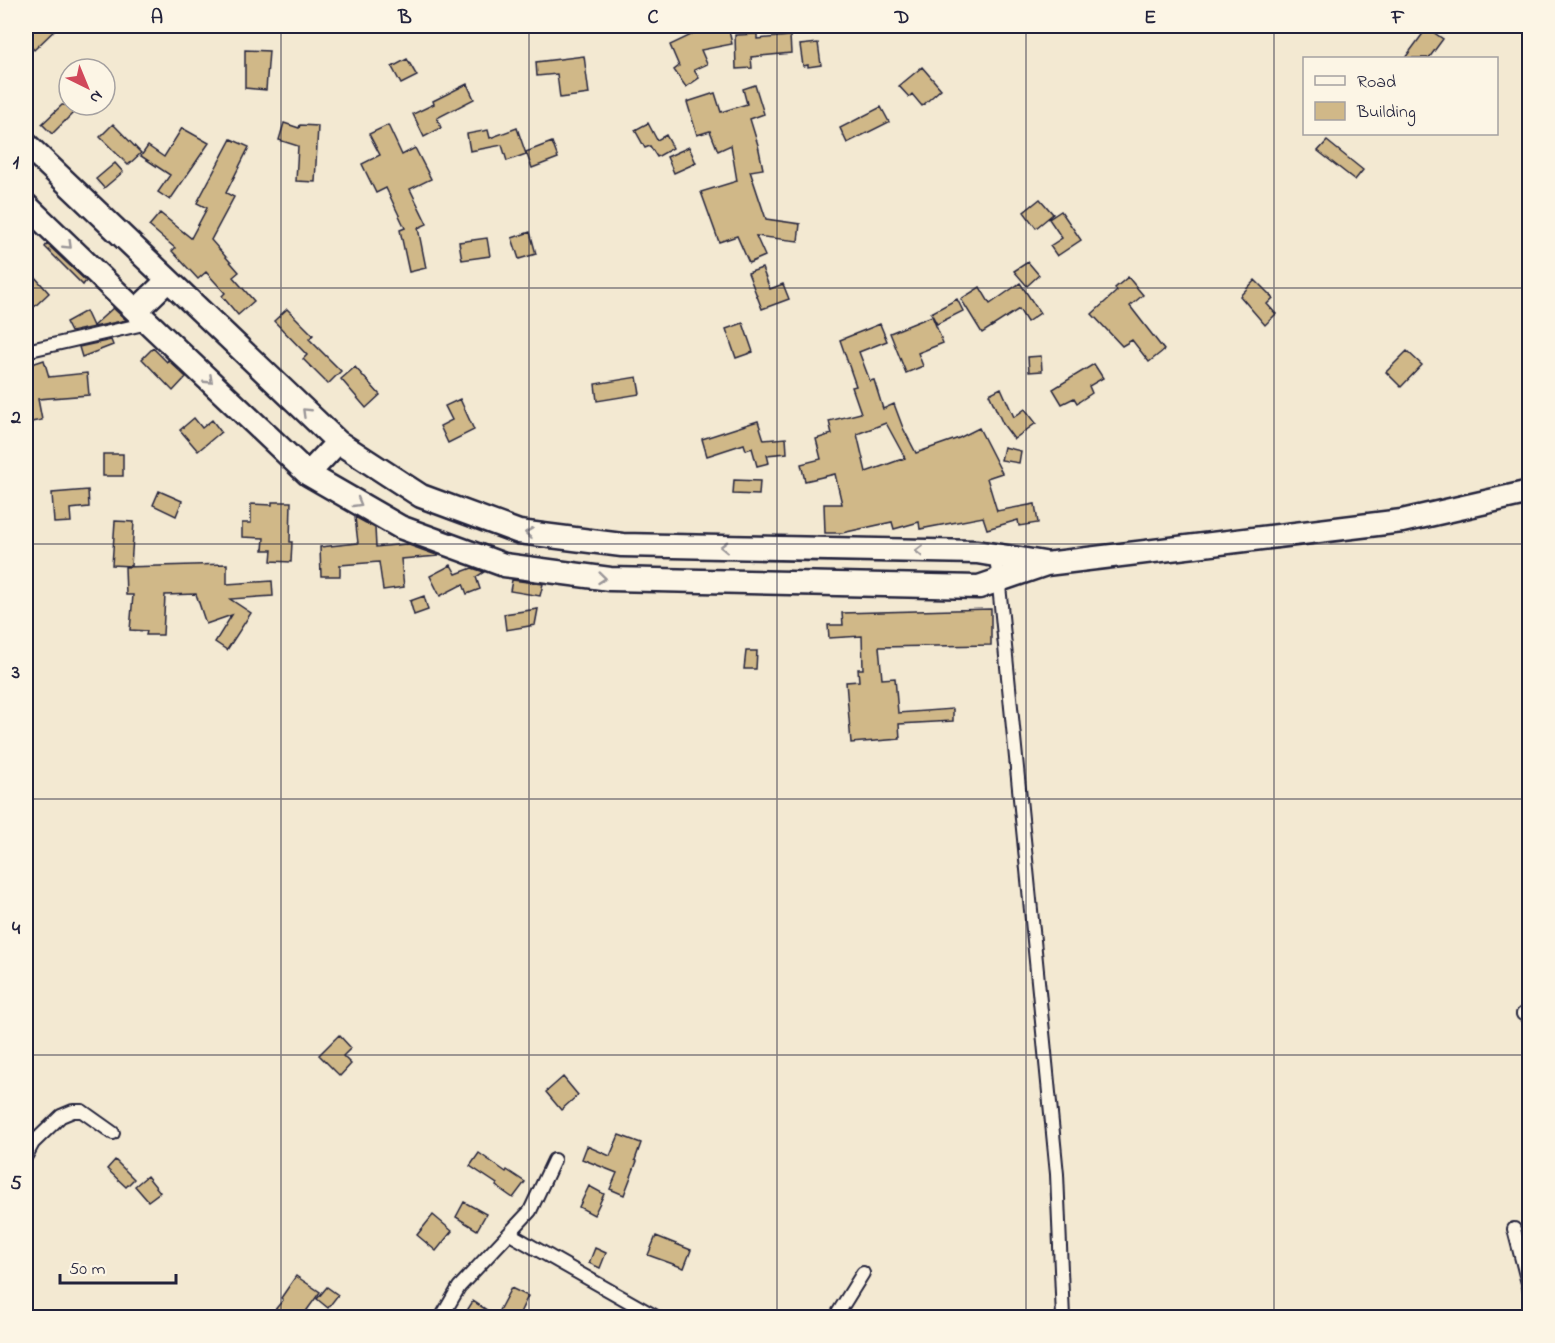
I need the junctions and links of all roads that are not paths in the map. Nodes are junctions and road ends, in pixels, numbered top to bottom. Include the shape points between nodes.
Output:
1 (26, 144) edge
2 (26, 205) edge
3 (168, 280) junction
4 (142, 317) junction
5 (26, 351) edge
6 (338, 442) junction
7 (308, 474) junction
8 (1530, 492) edge
9 (996, 555) junction
10 (1046, 564) junction
11 (998, 580) junction
12 (113, 1133) dead end
13 (26, 1156) edge
14 (554, 1161) dead end
15 (1514, 1229) dead end
16 (510, 1234) junction
17 (863, 1273) dead end
18 (1530, 1291) edge
19 (441, 1317) edge
20 (658, 1317) edge
21 (835, 1317) edge
22 (1064, 1317) edge

1 - 3 highway
2 -> 4 highway
3 - 4 highway
6 -> 3 highway
4 - 5 street
4 -> 7 highway
6 - 7 highway
9 -> 6 highway via 622,545 519,532 421,496
7 -> 11 highway via 400,527 504,565 610,579 979,587
8 - 10 highway via 1402,521
9 - 10 highway
9 - 11 street
10 - 11 highway
11 - 22 street via 1057,1174
12 - 13 street via 82,1111 73,1111 61,1116 40,1136
14 - 16 street via 530,1211
15 - 18 street
16 - 19 street via 459,1287
16 - 20 street
17 - 21 street

